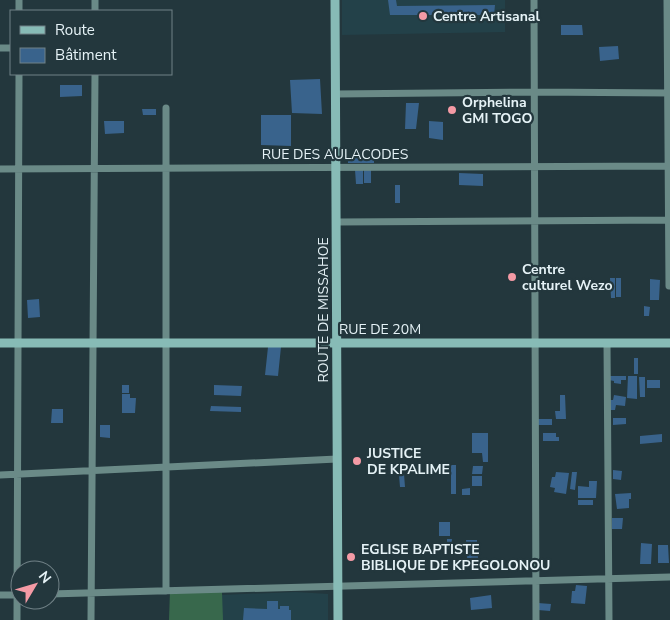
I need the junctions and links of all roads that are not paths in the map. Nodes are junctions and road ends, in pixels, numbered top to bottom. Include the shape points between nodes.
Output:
1 (335, 0) edge
2 (534, 0) edge
3 (667, 0) edge
4 (19, 75) edge
5 (95, 75) edge
6 (534, 92) junction
7 (669, 93) edge
8 (336, 94) junction
9 (166, 108) dead end
10 (336, 166) junction
11 (534, 166) junction
12 (669, 166) edge
13 (94, 168) junction
14 (166, 168) junction
15 (0, 169) edge
16 (18, 169) junction
17 (669, 220) edge
18 (535, 221) junction
19 (337, 222) junction
20 (669, 286) edge
21 (337, 342) junction
22 (535, 342) junction
23 (0, 343) edge
24 (18, 343) junction
25 (93, 343) junction
26 (166, 343) junction
27 (607, 343) junction
28 (670, 343) edge
29 (337, 459) junction
30 (166, 467) junction
31 (92, 471) junction
32 (17, 474) junction
33 (0, 475) edge
34 (18, 560) edge
35 (670, 577) edge
36 (609, 578) junction
37 (536, 581) junction
38 (338, 586) junction
39 (166, 591) junction
40 (91, 593) junction
41 (60, 594) edge
42 (91, 620) edge
43 (338, 620) edge
44 (536, 620) edge
45 (609, 620) edge

1 - 8 street, ROUTE DE MISSAHOE
2 - 6 street
3 - 7 street
4 - 16 street
5 - 13 street
6 - 7 street
6 - 8 street
6 - 11 street
7 - 12 street
8 - 10 street, ROUTE DE MISSAHOE
9 - 14 street
10 - 11 street, RUE DES AULACODES
10 - 14 street, RUE DES AULACODES
10 - 19 street, ROUTE DE MISSAHOE
11 - 12 street, RUE DES AULACODES
11 - 18 street
12 - 17 street
13 - 14 street, RUE DES AULACODES
13 - 16 street, RUE DES AULACODES
13 - 25 street
14 - 26 street
15 - 16 street, RUE DES AULACODES
16 - 24 street
17 - 18 street
17 - 20 street
18 - 19 street
18 - 22 street
19 - 21 street, ROUTE DE MISSAHOE
21 - 22 street, RUE DE 20M
21 - 26 street, RUE DE 20M
21 - 29 street, ROUTE DE MISSAHOE
22 - 27 street, RUE DE 20M
22 - 37 street
23 - 24 street, RUE DE 20M
24 - 25 street, RUE DE 20M
24 - 32 street
25 - 26 street, RUE DE 20M
25 - 31 street
26 - 30 street
27 - 28 street, RUE DE 20M
27 - 36 street
29 - 30 street
29 - 38 street, ROUTE DE MISSAHOE
30 - 31 street
30 - 39 street
31 - 32 street
31 - 40 street
32 - 33 street
32 - 34 street
35 - 36 street
36 - 37 street
36 - 45 street
37 - 38 street
37 - 44 street
38 - 39 street
38 - 43 street, ROUTE DE MISSAHOE
39 - 40 street
40 - 41 street
40 - 42 street

